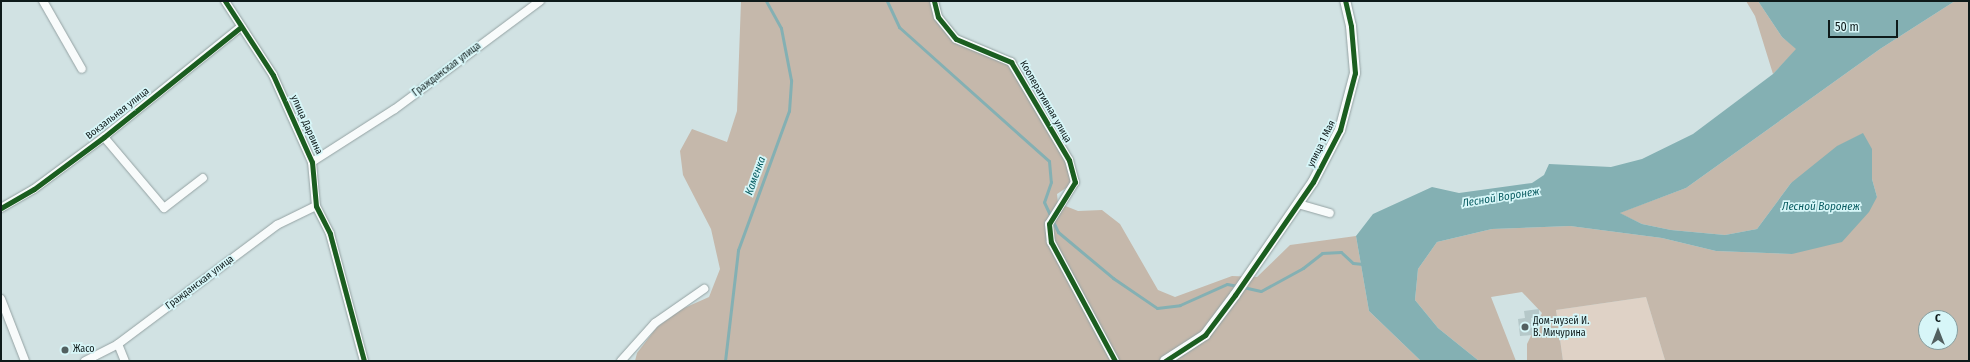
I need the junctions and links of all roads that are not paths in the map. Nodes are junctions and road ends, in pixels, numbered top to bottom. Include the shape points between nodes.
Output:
1 (43, 1) edge
2 (225, 1) edge
3 (540, 1) edge
4 (934, 1) edge
5 (1345, 1) edge
6 (241, 27) junction
7 (82, 69) dead end
8 (104, 137) junction
9 (312, 162) junction
10 (203, 178) dead end
11 (1298, 204) junction
12 (316, 206) junction
13 (1, 208) edge
14 (1330, 213) dead end
15 (704, 289) dead end
16 (1, 299) edge
17 (118, 344) junction
18 (24, 361) edge
19 (85, 361) edge
20 (125, 361) edge
21 (364, 361) edge
22 (621, 361) edge
23 (1115, 361) edge
24 (1165, 361) edge

1 - 7 street
2 - 6 street, улица Дарвина
3 - 9 street, Гражданская улица via 395,109
4 - 23 street, Кооперативная улица via 938,17 956,39 1011,62 1069,160 1075,182 1049,224 1051,242
5 - 11 street, улица 1 Мая via 1352,26 1355,73 1349,105 1314,182
6 - 8 street, Вокзальная улица
6 - 9 street, улица Дарвина via 273,75
8 - 10 street via 164,208
8 - 13 street, Вокзальная улица via 34,189
9 - 12 street, улица Дарвина
11 - 14 street
11 - 24 street, улица 1 Мая via 1205,335
12 - 17 street, Гражданская улица via 277,225
12 - 21 street, улица Дарвина via 330,234
15 - 22 street via 655,323
16 - 18 street
17 - 19 street, Гражданская улица
17 - 20 street

